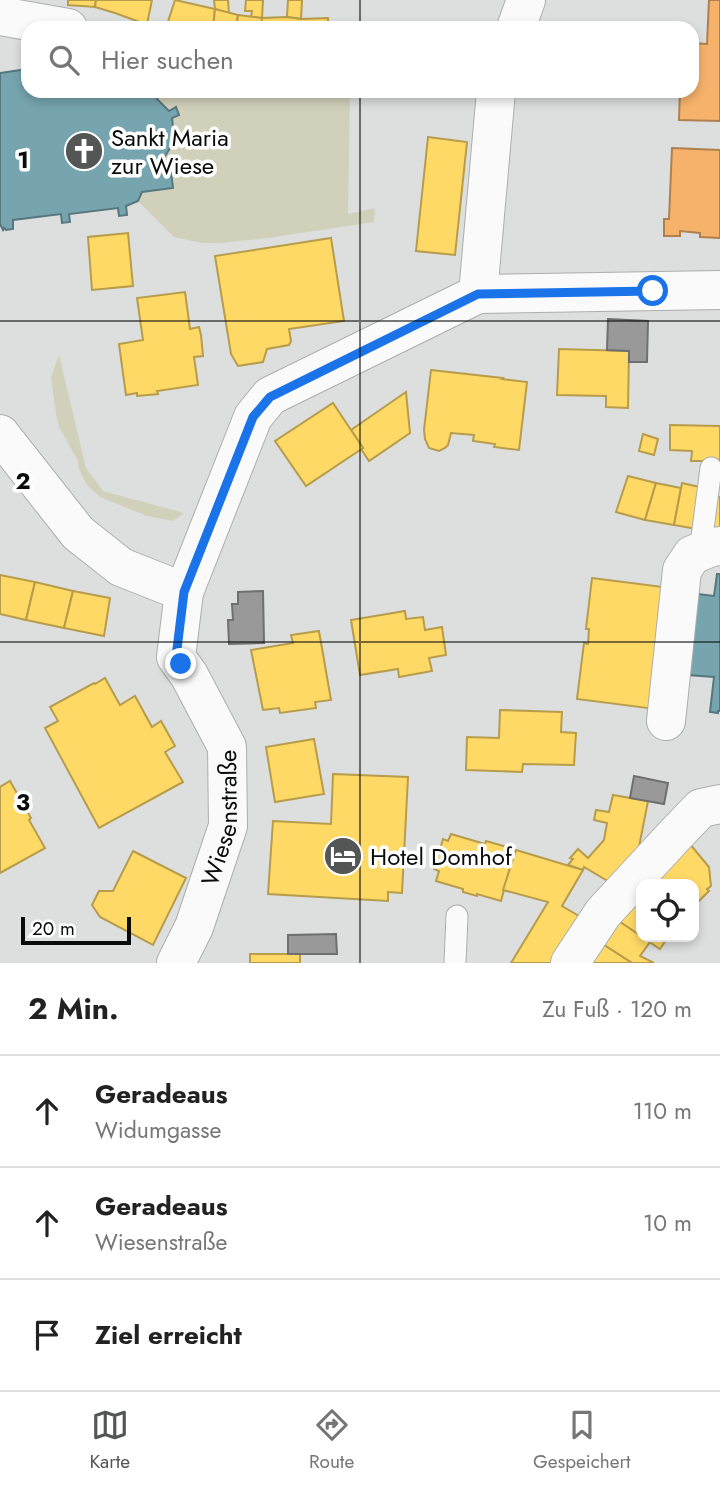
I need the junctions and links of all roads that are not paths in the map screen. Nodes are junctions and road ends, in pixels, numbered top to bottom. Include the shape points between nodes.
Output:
1 (526, 0) edge
2 (0, 16) edge
3 (28, 21) edge
4 (518, 21) edge
5 (495, 98) edge
6 (720, 290) edge
7 (478, 294) junction
8 (0, 434) edge
9 (711, 468) dead end
10 (710, 549) edge
11 (184, 592) junction
12 (666, 720) dead end
13 (720, 804) edge
14 (457, 916) dead end
15 (176, 963) edge
16 (455, 963) edge
17 (570, 963) edge

1 - 4 street
2 - 3 street
5 - 7 street
6 - 7 street
7 - 11 street, Wiesenstraße via 270,397 253,417
8 - 11 street via 78,533 121,567
9 - 10 lane
10 - 12 street via 692,555 682,570
11 - 15 street, Wiesenstraße via 176,657 228,747 228,826 194,927
13 - 17 street via 701,808 676,834 603,913
14 - 16 lane

